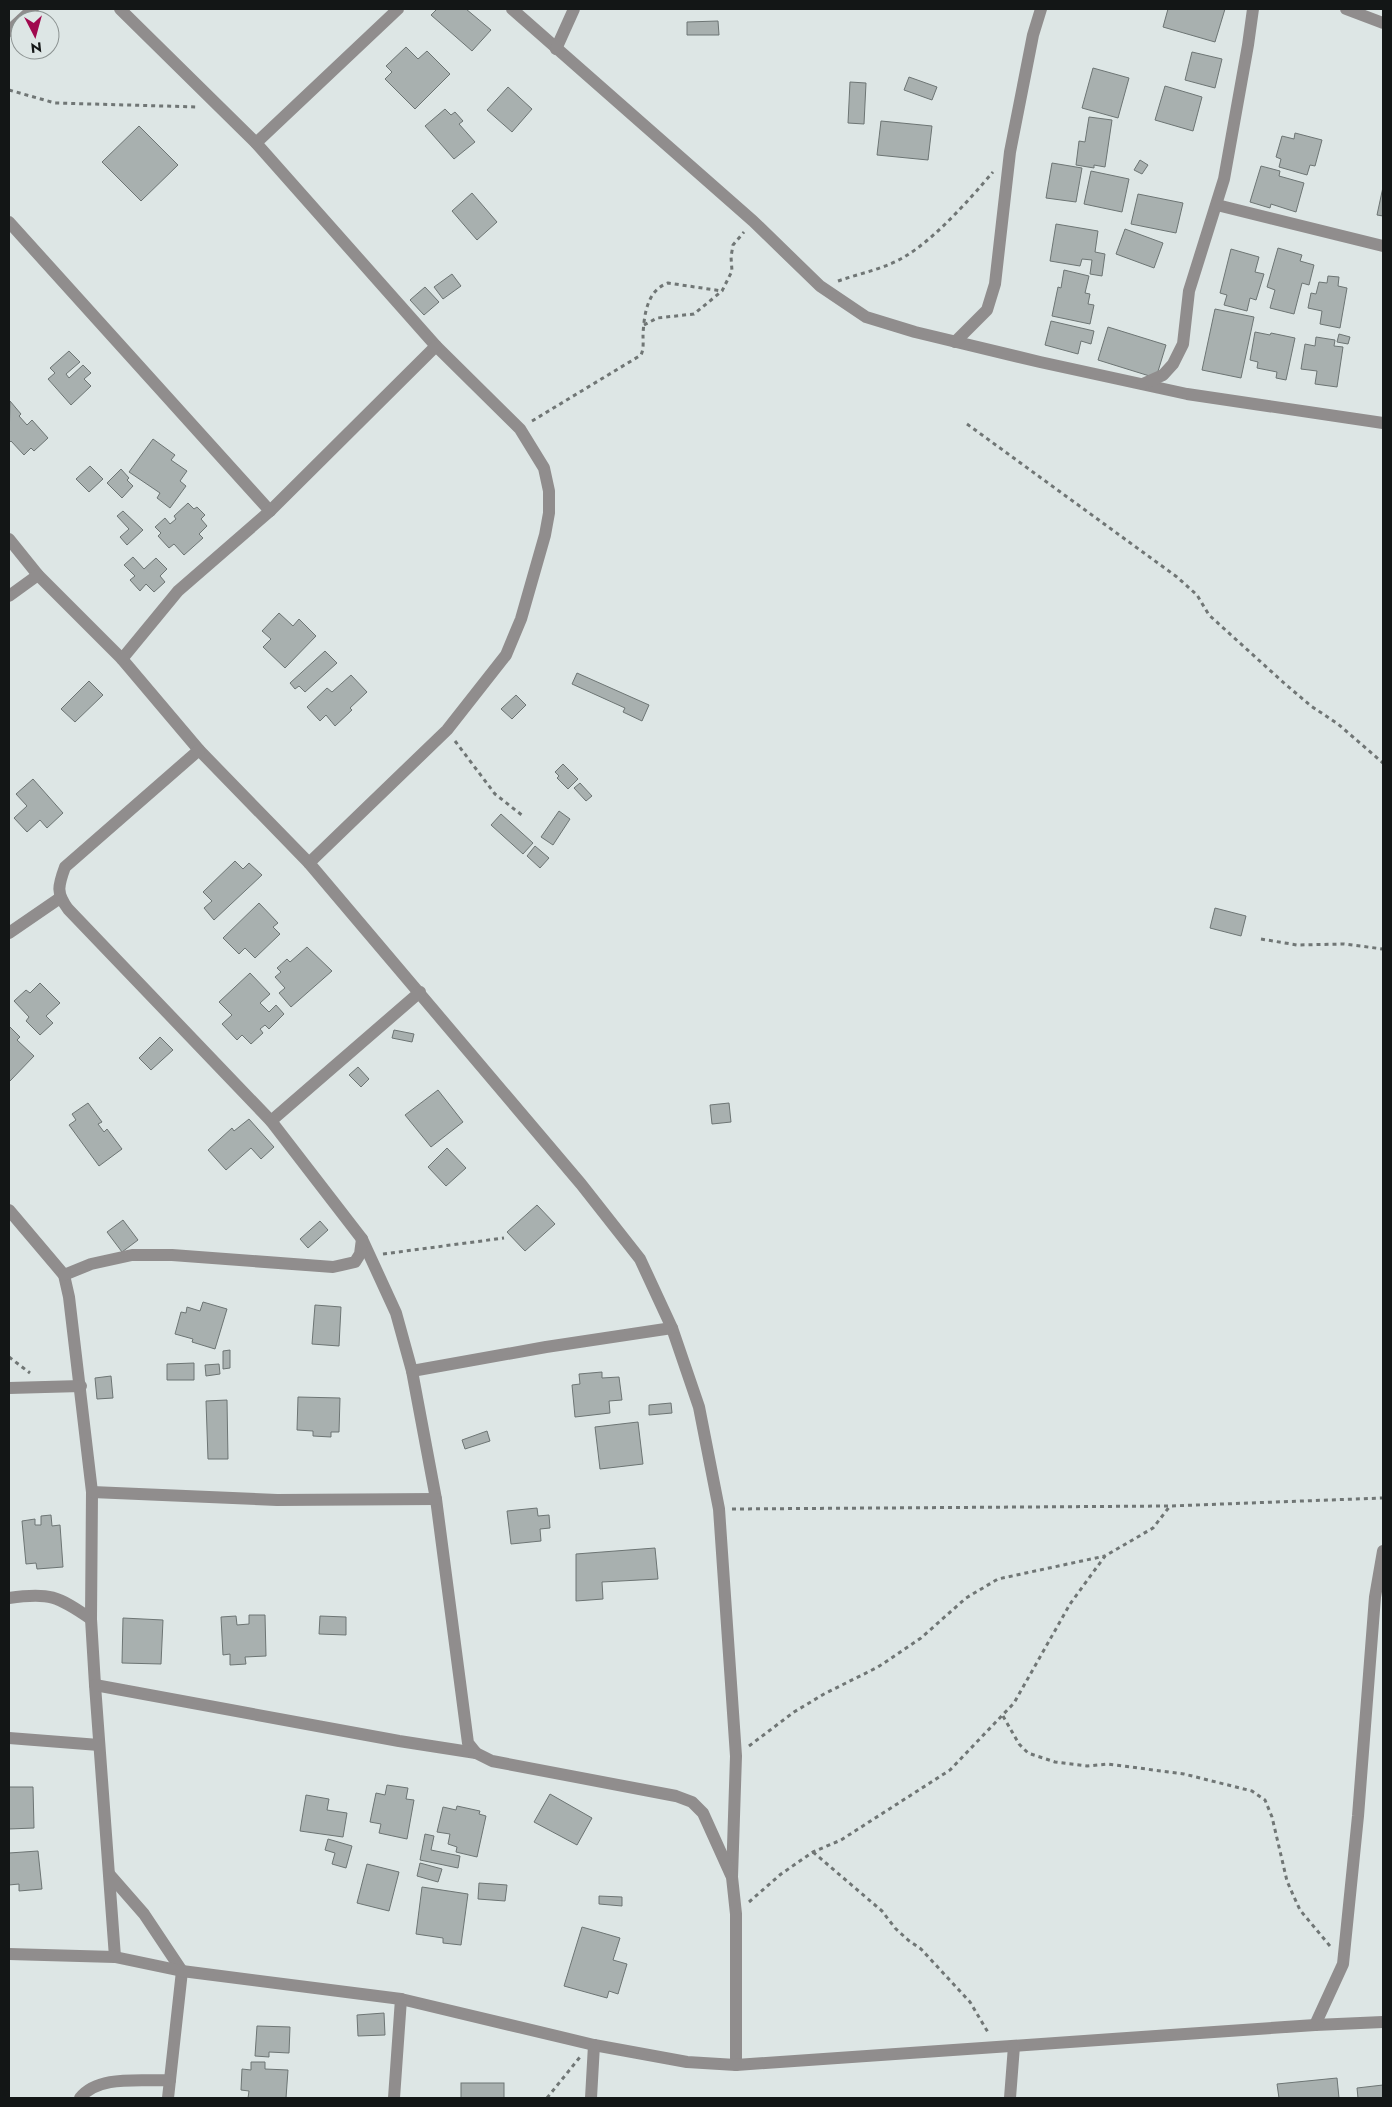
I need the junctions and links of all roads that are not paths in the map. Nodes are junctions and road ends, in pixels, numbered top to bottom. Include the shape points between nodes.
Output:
1 (120, 9) edge
2 (398, 9) edge
3 (512, 9) edge
4 (1041, 9) edge
5 (1253, 9) edge
6 (1346, 9) edge
7 (569, 12) edge
8 (1383, 23) edge
9 (556, 49) junction
10 (256, 143) junction
11 (1217, 205) junction
12 (9, 222) edge
13 (1383, 246) edge
14 (955, 342) junction
15 (436, 346) junction
16 (1143, 384) junction
17 (1383, 421) edge
18 (270, 511) junction
19 (9, 539) edge
20 (38, 575) junction
21 (9, 596) edge
22 (122, 659) junction
23 (200, 750) junction
24 (309, 863) junction
25 (60, 898) junction
26 (9, 933) edge
27 (420, 992) junction
28 (271, 1122) junction
29 (9, 1210) edge
30 (362, 1239) junction
31 (64, 1275) junction
32 (672, 1328) junction
33 (412, 1371) junction
34 (81, 1386) junction
35 (9, 1388) edge
36 (92, 1492) junction
37 (436, 1499) junction
38 (1383, 1551) edge
39 (9, 1598) edge
40 (92, 1619) junction
41 (95, 1685) junction
42 (9, 1738) edge
43 (99, 1745) junction
44 (476, 1753) junction
45 (109, 1874) junction
46 (732, 1877) junction
47 (9, 1954) edge
48 (115, 1957) junction
49 (182, 1971) junction
50 (401, 2000) junction
51 (1383, 2022) edge
52 (1315, 2025) junction
53 (594, 2045) junction
54 (1014, 2046) junction
55 (736, 2065) junction
56 (170, 2080) junction
57 (80, 2098) edge
58 (168, 2098) edge
59 (394, 2098) edge
60 (591, 2098) edge
61 (1010, 2098) edge

1 - 10 street
2 - 10 street
3 - 9 street
4 - 14 street via 1010,152 995,284 987,310
5 - 11 street
6 - 8 street
7 - 9 street
9 - 14 street via 753,221 820,286 866,317
10 - 15 street
11 - 13 street
11 - 16 street via 1189,291 1182,344 1163,376
12 - 18 street
14 - 16 street
15 - 18 street
15 - 24 street via 520,429 544,468 549,491 545,535 521,619 506,655 447,730
16 - 17 street via 1187,394
18 - 22 street via 178,591
19 - 20 street
20 - 21 street
20 - 22 street
22 - 23 street
23 - 24 street
23 - 25 street via 65,867 59,883
24 - 27 street
25 - 26 street
25 - 28 street
27 - 28 street
27 - 32 street via 640,1259
28 - 30 street
29 - 31 street
30 - 31 street via 355,1262 332,1267 132,1255 91,1264
30 - 33 street via 396,1313
31 - 34 street
32 - 33 street
32 - 46 street via 700,1407 719,1509 736,1756
33 - 37 street
34 - 35 street
34 - 36 street
36 - 37 street via 277,1500
36 - 40 street
37 - 44 street via 468,1744
38 - 52 street via 1375,1596 1343,1964
39 - 40 street via 43,1595 62,1599
40 - 41 street
41 - 43 street
41 - 44 street
42 - 43 street
43 - 45 street
44 - 46 street via 492,1761 676,1796 692,1802 703,1813
45 - 48 street
45 - 49 street via 144,1914
46 - 55 street via 736,1914
47 - 48 street
48 - 49 street
49 - 50 street
49 - 56 street
50 - 53 street
50 - 59 street
51 - 52 street
52 - 54 street
53 - 55 street via 687,2062
53 - 60 street
54 - 55 street
54 - 61 street
56 - 57 street via 99,2084 85,2091
56 - 58 street

